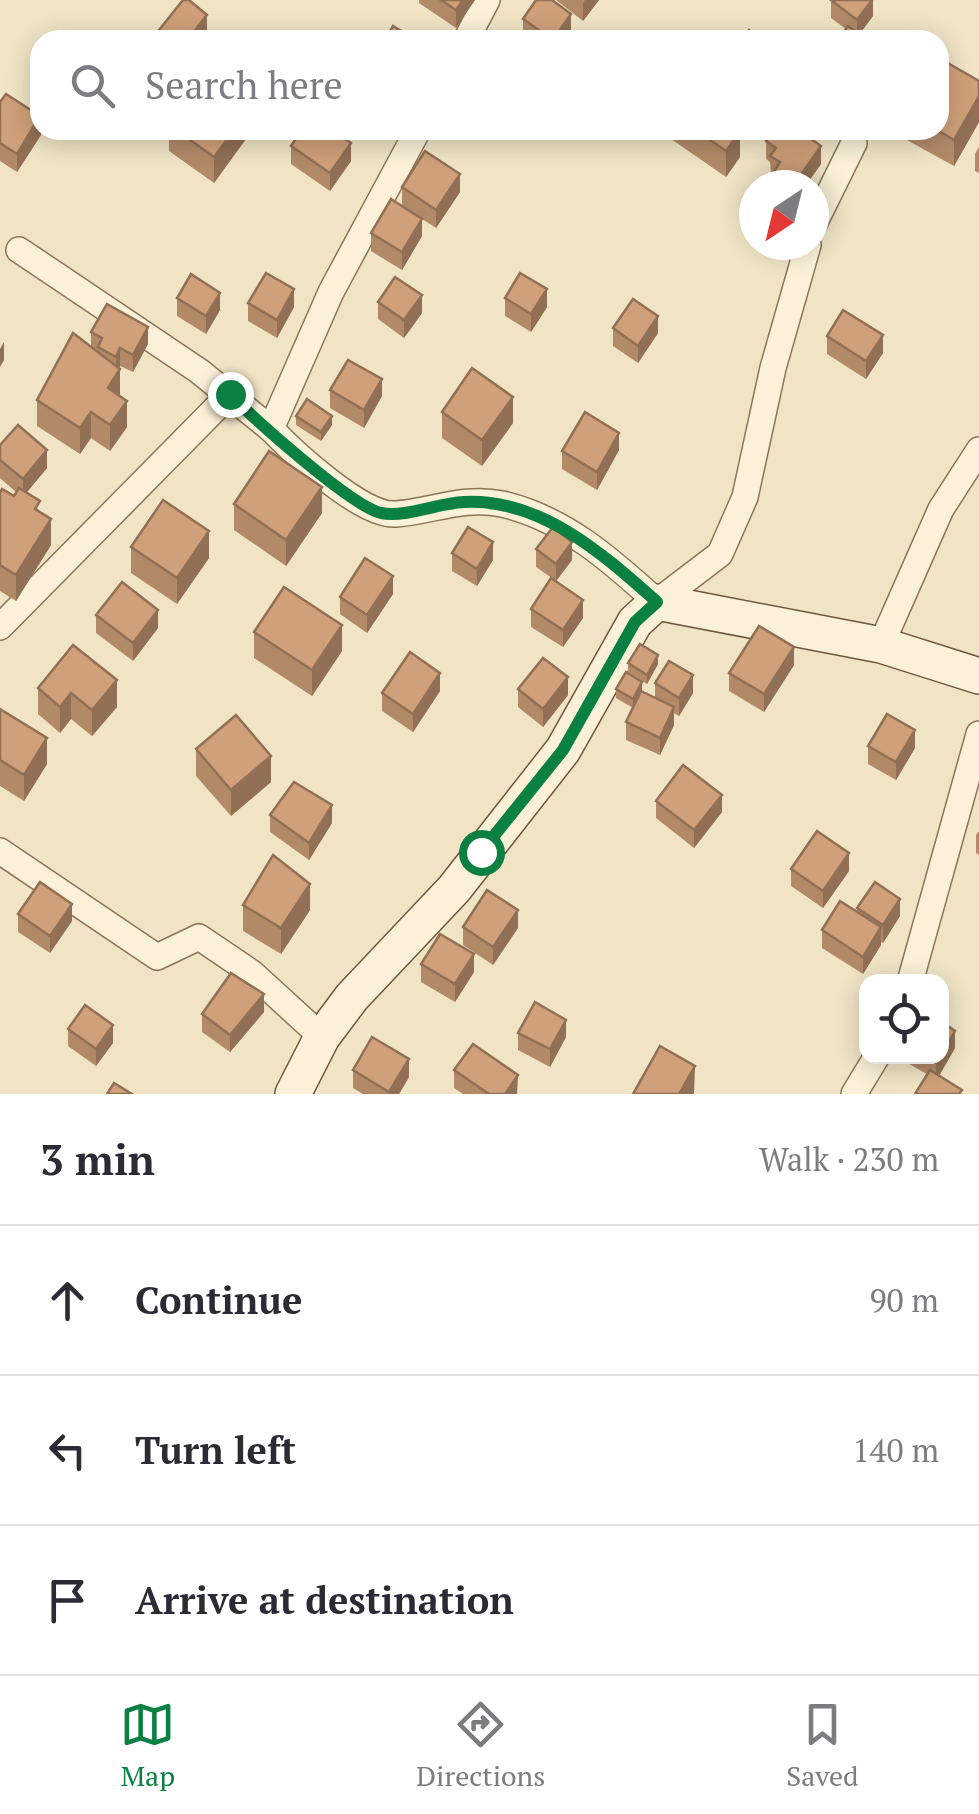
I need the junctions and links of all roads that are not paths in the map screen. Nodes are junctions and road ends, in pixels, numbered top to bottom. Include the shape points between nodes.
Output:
1 (487, 0) edge
2 (471, 30) edge
3 (413, 140) edge
4 (854, 143) dead end
5 (829, 194) edge
6 (19, 250) dead end
7 (804, 260) edge
8 (230, 394) junction
9 (271, 429) junction
10 (979, 450) edge
11 (657, 602) junction
12 (0, 627) edge
13 (881, 645) junction
14 (979, 676) edge
15 (979, 734) edge
16 (0, 851) edge
17 (912, 974) edge
18 (322, 1037) junction
19 (872, 1064) edge
20 (292, 1094) edge
21 (854, 1094) edge

1 - 2 street
3 - 9 street via 331,292
4 - 5 street
6 - 8 street
7 - 11 street via 746,496 720,554
8 - 9 street
8 - 12 street
9 - 11 street via 378,512 467,501 502,504 550,520
10 - 13 street via 941,509
11 - 13 main road
11 - 18 main road via 635,622 563,750 454,889 375,970
13 - 14 main road
15 - 17 street
16 - 18 street via 157,956 199,937 252,973
18 - 20 main road
19 - 21 street

